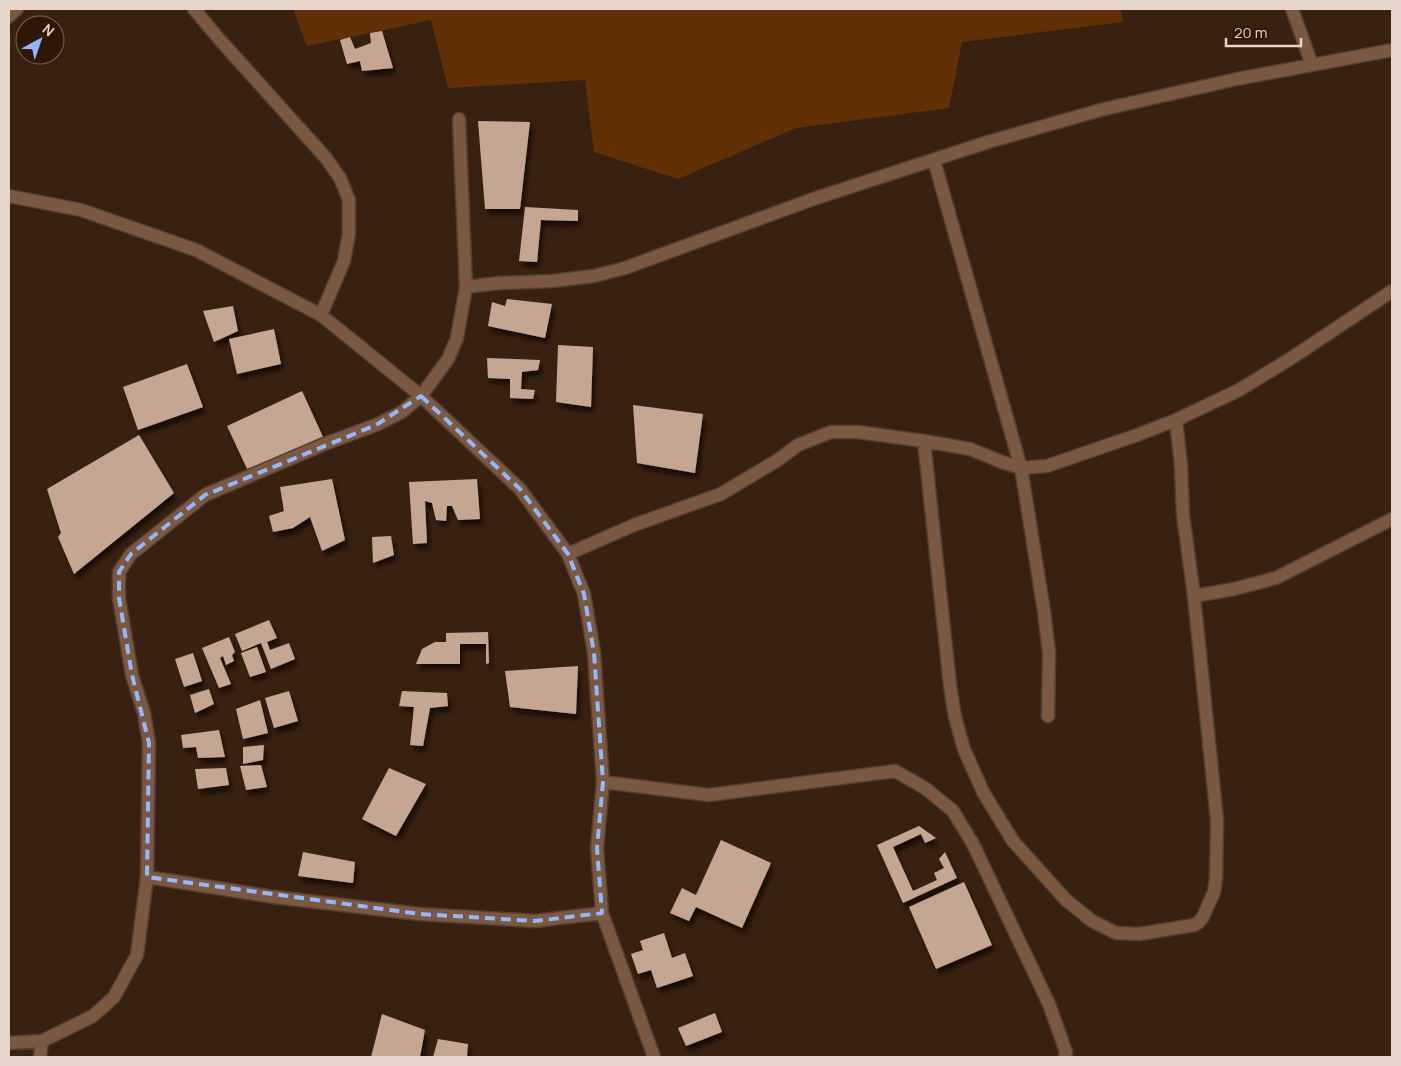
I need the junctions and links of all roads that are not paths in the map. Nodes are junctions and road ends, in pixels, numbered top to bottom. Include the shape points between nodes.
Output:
1 (17, 9) edge
2 (194, 9) edge
3 (1292, 9) edge
4 (9, 16) edge
5 (1392, 50) edge
6 (1312, 65) junction
7 (459, 119) dead end
8 (934, 160) junction
9 (9, 196) edge
10 (466, 287) junction
11 (1392, 291) edge
12 (321, 315) junction
13 (421, 396) junction
14 (1176, 420) junction
15 (924, 441) junction
16 (1021, 468) junction
17 (1392, 519) edge
18 (568, 554) junction
19 (1194, 596) junction
20 (1048, 716) dead end
21 (602, 782) junction
22 (147, 877) junction
23 (602, 913) junction
24 (42, 1041) junction
25 (9, 1042) edge
26 (40, 1057) edge
27 (654, 1057) edge
28 (1065, 1057) edge

1 - 4 street
2 - 12 street via 340,178 348,200 350,233 344,261
3 - 6 street
5 - 6 street
6 - 8 street via 1104,109
7 - 10 street
8 - 10 street via 816,198 625,268 594,276
8 - 16 street
9 - 12 street via 82,210 196,250
10 - 13 street via 457,338 448,359
11 - 14 street via 1239,390
12 - 13 street
13 - 18 street via 520,489
13 - 22 street via 402,412 376,425 204,495 131,554 119,572 119,598 132,675 144,713 149,744
14 - 16 street via 1047,466
14 - 19 street via 1183,515
15 - 16 street via 970,449
15 - 18 street via 858,432 831,432 798,445 721,494 634,525
15 - 19 street via 950,685 964,749 983,792 1013,841 1066,900 1092,921 1116,933 1139,934 1194,925 1203,917 1214,892 1217,820
16 - 20 street via 1049,653
17 - 19 street via 1276,578
18 - 21 street via 584,594 594,653
21 - 23 street via 597,848
21 - 28 street via 709,795 895,772 925,788 953,811 973,844 1050,1004
22 - 23 street via 274,897 420,914 536,921
22 - 24 street via 137,955 114,997 93,1016
23 - 27 street
24 - 25 street
24 - 26 street

